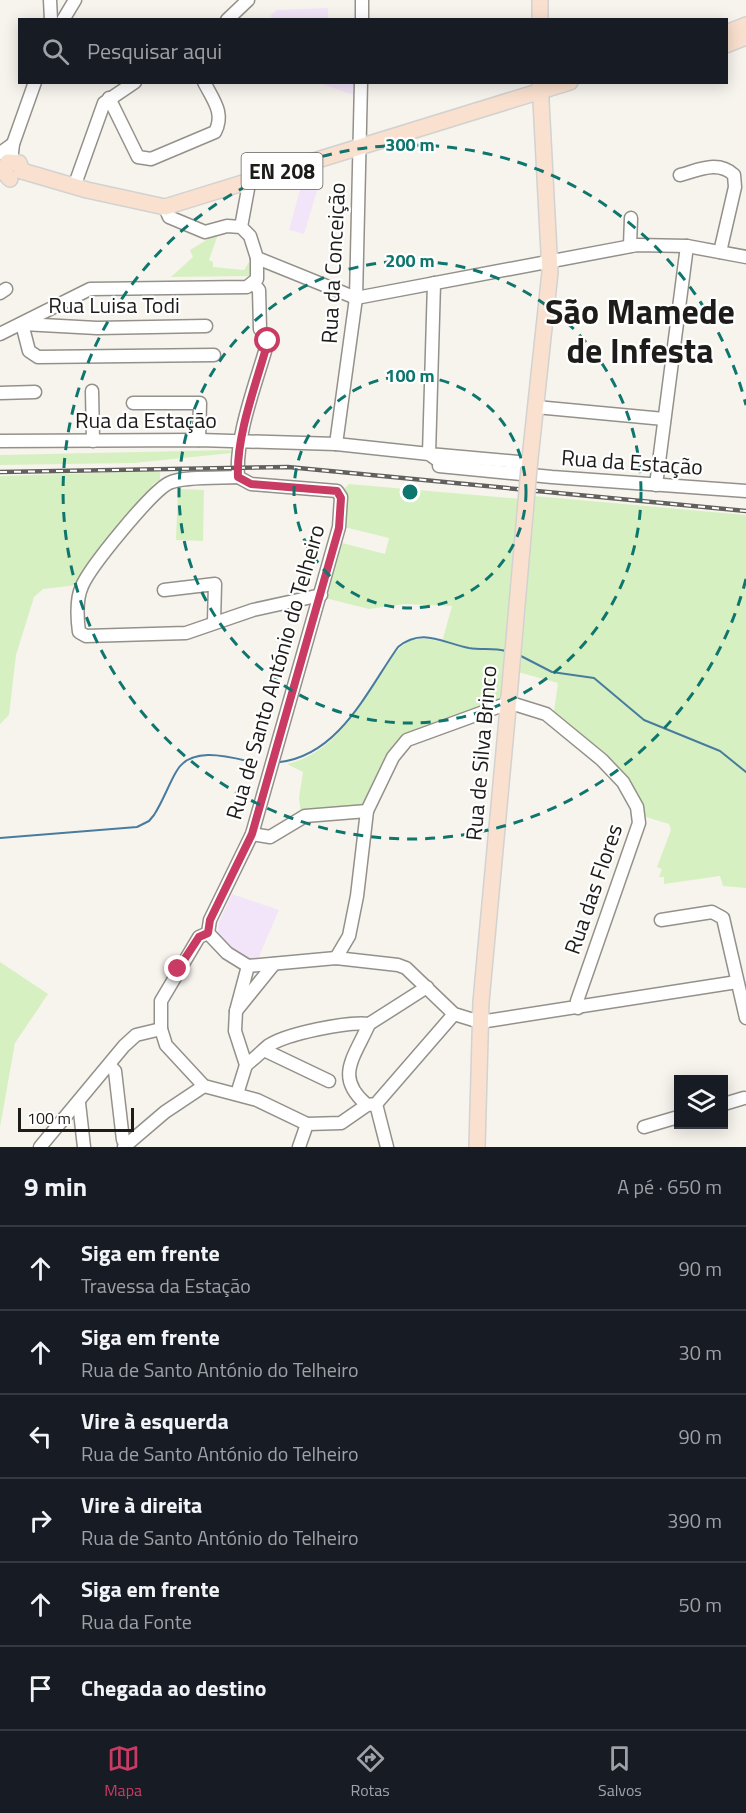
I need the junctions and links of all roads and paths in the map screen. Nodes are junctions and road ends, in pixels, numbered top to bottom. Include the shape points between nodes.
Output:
1 (50, 0) edge
2 (75, 0) edge
3 (248, 0) edge
4 (362, 0) edge
5 (540, 0) edge
6 (51, 18) edge
7 (64, 18) edge
8 (229, 18) edge
9 (362, 18) edge
10 (540, 18) edge
11 (746, 25) edge
12 (738, 39) edge
13 (34, 84) edge
14 (132, 84) edge
15 (205, 84) edge
16 (361, 84) edge
17 (555, 84) edge
18 (540, 86) edge
19 (109, 98) junction
20 (359, 147) junction
21 (7, 168) edge
22 (680, 175) dead end
23 (246, 182) junction
24 (74, 187) junction
25 (165, 207) junction
26 (631, 218) dead end
27 (241, 227) junction
28 (630, 246) junction
29 (687, 246) junction
30 (720, 252) junction
31 (746, 257) edge
32 (257, 258) junction
33 (550, 262) junction
34 (434, 283) junction
35 (254, 284) junction
36 (356, 298) junction
37 (22, 324) junction
38 (206, 326) dead end
39 (260, 329) dead end
40 (1, 331) edge
41 (268, 341) dead end
42 (214, 355) dead end
43 (92, 391) dead end
44 (36, 392) dead end
45 (0, 393) edge
46 (133, 403) dead end
47 (536, 407) junction
48 (664, 419) junction
49 (199, 440) junction
50 (0, 441) edge
51 (93, 441) junction
52 (241, 441) junction
53 (336, 444) junction
54 (399, 450) junction
55 (429, 454) junction
56 (529, 465) junction
57 (446, 466) junction
58 (238, 477) junction
59 (656, 485) junction
60 (745, 488) edge
61 (164, 590) dead end
62 (321, 594) junction
63 (214, 622) junction
64 (509, 701) junction
65 (367, 811) junction
66 (252, 834) junction
67 (661, 920) dead end
68 (203, 935) junction
69 (336, 958) junction
70 (274, 964) junction
71 (248, 966) junction
72 (736, 982) junction
73 (427, 987) junction
74 (578, 1008) junction
75 (236, 1011) junction
76 (454, 1014) junction
77 (746, 1018) edge
78 (480, 1022) junction
79 (369, 1024) junction
80 (161, 1029) junction
81 (264, 1050) junction
82 (109, 1065) junction
83 (246, 1065) junction
84 (329, 1081) dead end
85 (204, 1086) junction
86 (237, 1094) junction
87 (745, 1099) edge
88 (79, 1103) junction
89 (728, 1103) edge
90 (371, 1105) junction
91 (674, 1118) edge
92 (307, 1124) junction
93 (644, 1127) dead end
94 (123, 1144) edge
95 (40, 1147) edge
96 (84, 1147) edge
97 (299, 1147) edge
98 (387, 1147) edge
99 (477, 1147) edge

1 - 6 street
2 - 7 street
3 - 8 street
4 - 9 street
5 - 10 main road
11 - 12 main road
13 - 21 street
14 - 19 street
15 - 19 street via 220,112 216,132 151,159 138,157
16 - 20 street, Rua da Conceição
17 - 18 main road, EN 208
18 - 20 main road, EN 208
18 - 33 main road, Rua de Silva Brinco
19 - 24 street
20 - 23 main road, EN 208
20 - 36 street, Rua da Conceição
21 - 24 main road, EN 208
22 - 30 street via 714,166 734,175 735,187
23 - 25 main road, EN 208
23 - 27 street
24 - 25 main road, EN 208
25 - 27 street via 169,217 205,232
26 - 28 street
27 - 32 street via 250,236
28 - 29 street
28 - 33 street
29 - 30 street
29 - 48 street
30 - 31 street
32 - 35 street
32 - 36 street
33 - 34 street
33 - 47 main road, Rua de Silva Brinco
34 - 36 street
34 - 55 street
35 - 37 street via 90,289
35 - 39 street via 259,290
36 - 53 street, Rua da Conceição
37 - 38 street, Rua Luisa Todi via 97,328
37 - 40 street
37 - 42 street via 29,351 38,357
41 - 52 street
43 - 51 street
44 - 45 street
46 - 49 street via 200,403
47 - 48 street
47 - 56 main road, Rua de Silva Brinco
48 - 59 street
49 - 51 street, Rua da Estação
49 - 52 street, Rua da Estação
50 - 51 street, Rua da Estação
52 - 53 street, Rua da Estação
52 - 58 street
53 - 54 street, Rua da Estação
54 - 55 street, Rua da Estação
54 - 57 street, Rua da Estação
55 - 56 street, Rua da Estação
55 - 57 street, Rua da Estação
56 - 64 main road, Rua de Silva Brinco, bridge
57 - 59 street, Rua da Estação
58 - 62 street, Rua de Santo António do Telheiro via 251,484 337,491 341,498 339,528
58 - 63 street via 171,482 157,491 82,586 77,614 79,632 86,636 186,633
59 - 60 street, Rua da Estação
61 - 63 street via 215,584
62 - 63 street
62 - 66 street, Rua de Santo António do Telheiro
64 - 65 street via 408,740 393,757
64 - 74 street, Rua das Flores via 546,714 564,728 613,770 637,807 639,823 577,1001
64 - 78 main road, Rua de Silva Brinco
65 - 66 street via 305,816 270,837
65 - 69 street via 349,936
66 - 68 street, Rua de Santo António do Telheiro
67 - 72 street via 719,914
68 - 71 street
68 - 80 street via 161,1001
69 - 70 street
69 - 73 street via 398,965
70 - 71 street
70 - 75 street
71 - 75 street
72 - 74 street
72 - 77 street
73 - 76 street
73 - 79 street
74 - 78 street
75 - 83 street via 235,1031
76 - 78 street
76 - 90 street
78 - 99 main road, Rua de Silva Brinco
79 - 81 street via 336,1025 269,1045
79 - 90 street via 348,1078 351,1091
80 - 82 street via 136,1035
80 - 85 street via 166,1045
81 - 83 street
81 - 84 street
82 - 88 street
82 - 94 street via 115,1071
83 - 86 street
85 - 86 street
85 - 94 street
86 - 92 street
87 - 89 street
88 - 95 street
88 - 96 street
90 - 92 street via 341,1123
90 - 98 street
91 - 93 street
92 - 97 street

